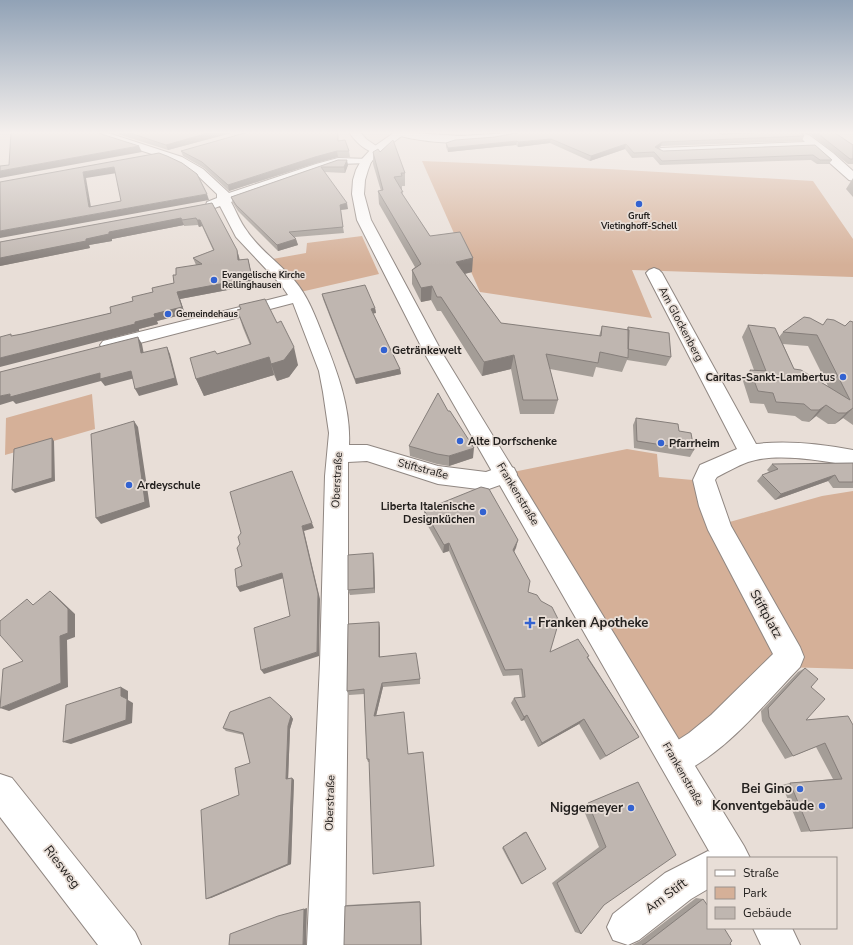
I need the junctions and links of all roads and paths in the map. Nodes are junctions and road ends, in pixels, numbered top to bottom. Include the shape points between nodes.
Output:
1 (204, 176) edge
2 (292, 176) edge
3 (361, 176) edge
4 (224, 201) junction
5 (202, 208) edge
6 (654, 273) dead end
7 (298, 297) junction
8 (93, 350) edge
9 (750, 453) junction
10 (339, 454) junction
11 (853, 458) edge
12 (506, 474) junction
13 (675, 760) junction
14 (0, 790) edge
15 (731, 857) edge
16 (707, 870) edge
17 (626, 927) dead end
18 (773, 929) edge
19 (122, 945) edge
20 (326, 945) edge
21 (781, 945) edge

1 - 4 street, Oberstraße via 222,193
2 - 4 street
3 - 12 street, Frankenstraße via 358,194 364,220 425,339
4 - 5 street
4 - 7 street, Oberstraße via 242,234
6 - 9 street, Am Glockenberg
7 - 8 street
7 - 10 street, Oberstraße via 319,347 333,392 340,433
9 - 11 street via 784,450
9 - 13 street, Stiftplatz via 708,471 704,480 720,530 790,657 722,726
10 - 12 street, Stiftstraße via 367,453 438,475 458,478 486,481
10 - 20 street, Oberstraße via 336,476
12 - 13 street, Frankenstraße
13 - 15 street, Frankenstraße
14 - 19 street, Riesweg
16 - 17 street, Am Stift via 678,886
18 - 21 street

